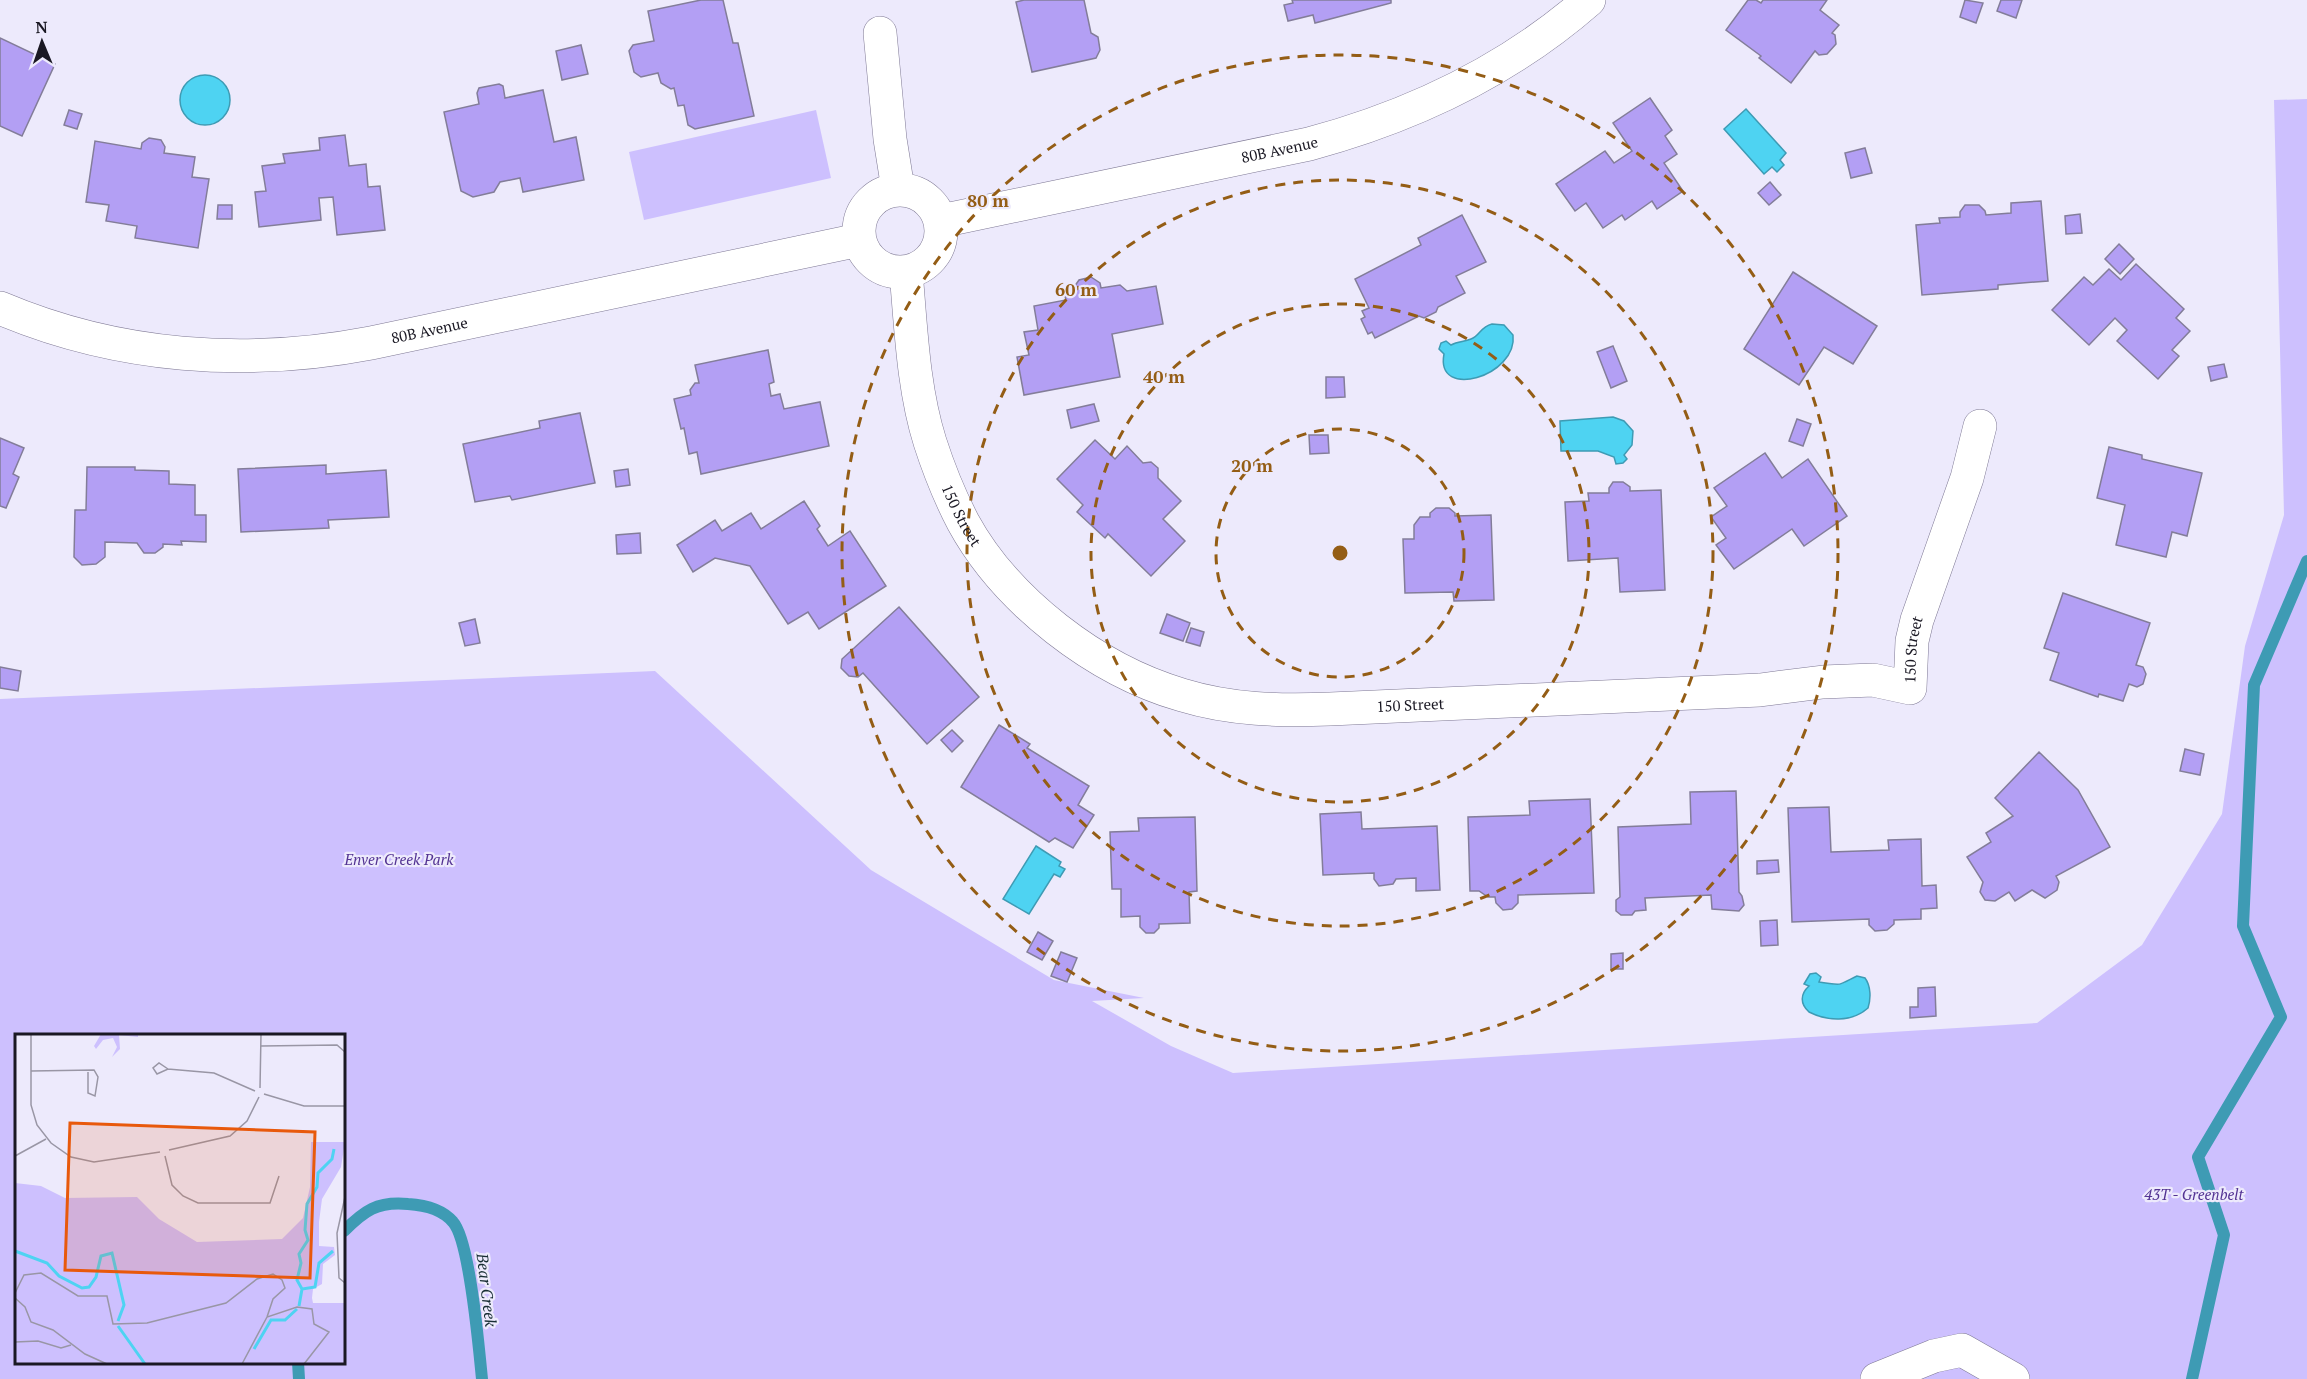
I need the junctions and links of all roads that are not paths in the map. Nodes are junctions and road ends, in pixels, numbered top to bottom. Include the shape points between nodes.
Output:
1 (1589, 0) edge
2 (880, 33) dead end
3 (898, 189) junction
4 (941, 221) junction
5 (859, 240) junction
6 (906, 272) junction
7 (0, 308) edge
8 (1980, 426) dead end
9 (1877, 1379) edge
10 (2013, 1379) edge

1 - 4 street, 80B Avenue via 1544,37 1485,75 1370,126 1309,144
2 - 3 street
3 - 4 street via 910,190 930,201
3 - 5 street via 876,197 867,206 858,228
4 - 6 street via 942,235 935,255 919,268
5 - 6 street via 872,262 888,270
5 - 7 street, 80B Avenue via 371,343 287,355 219,356 136,348 69,333
6 - 8 street, 150 Street via 916,371 930,442 964,524 990,561 1037,613 1096,656 1165,690 1236,707 1330,709 1760,690 1873,680 1910,688 1917,620 1964,489
9 - 10 street via 1934,1356 1962,1350

